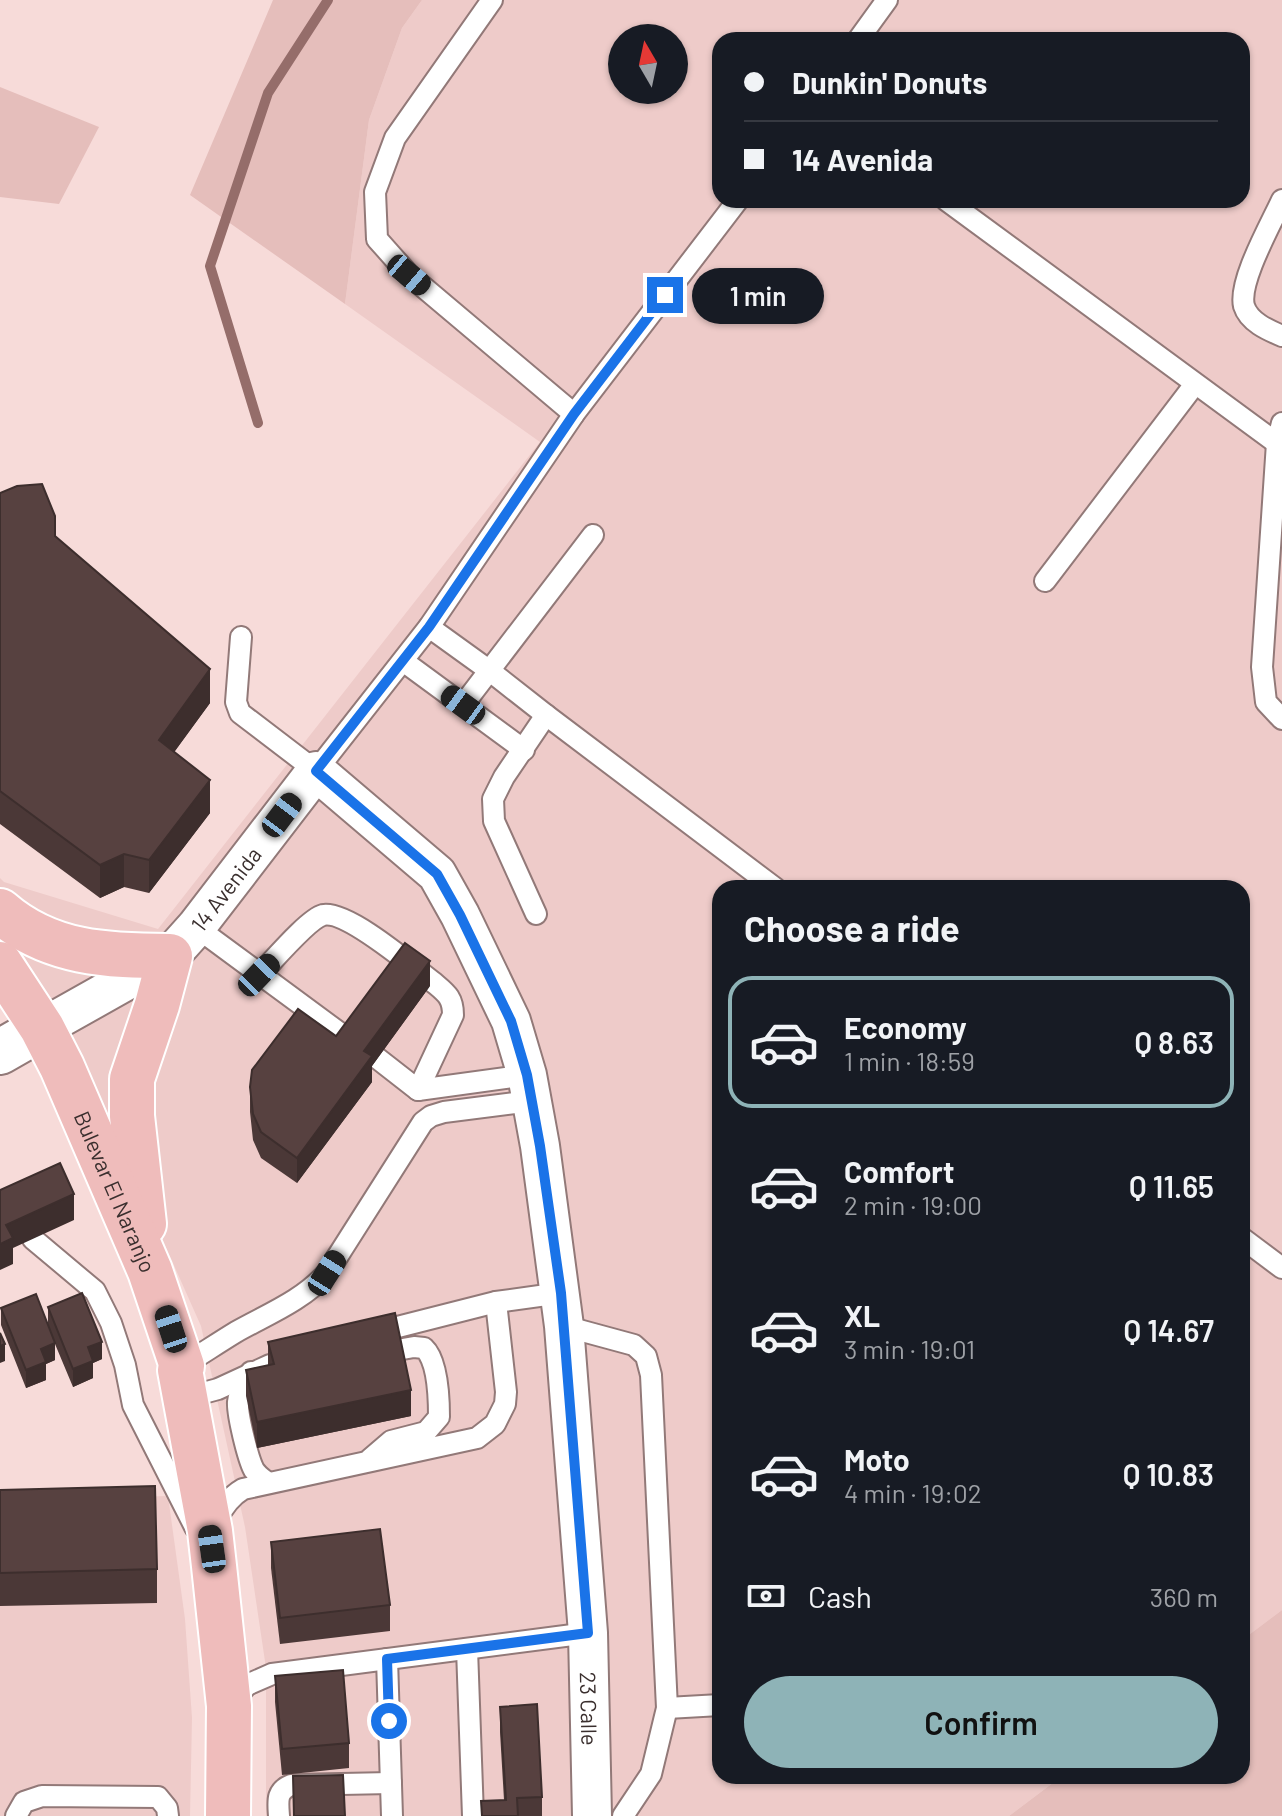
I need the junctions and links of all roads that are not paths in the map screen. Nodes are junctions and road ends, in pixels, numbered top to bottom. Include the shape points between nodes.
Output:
1 (492, 0) edge
2 (887, 0) edge
3 (864, 32) edge
4 (1282, 200) edge
5 (732, 208) edge
6 (957, 208) edge
7 (1282, 336) edge
8 (1195, 384) junction
9 (574, 414) junction
10 (1280, 438) edge
11 (593, 535) dead end
12 (1277, 543) edge
13 (1045, 581) dead end
14 (429, 627) junction
15 (241, 637) dead end
16 (403, 661) junction
17 (490, 671) junction
18 (463, 705) junction
19 (546, 715) junction
20 (1282, 719) edge
21 (524, 750) junction
22 (316, 771) junction
23 (764, 880) edge
24 (0, 911) edge
25 (536, 914) dead end
26 (183, 941) junction
27 (0, 964) edge
28 (259, 975) junction
29 (42, 1028) junction
30 (352, 1042) edge
31 (0, 1052) edge
32 (377, 1058) edge
33 (529, 1088) junction
34 (418, 1090) junction
35 (33, 1239) edge
36 (1250, 1246) edge
37 (1282, 1268) edge
38 (150, 1271) junction
39 (496, 1302) junction
40 (563, 1310) junction
41 (363, 1336) edge
42 (397, 1350) edge
43 (290, 1357) edge
44 (251, 1372) junction
45 (183, 1382) junction
46 (367, 1462) junction
47 (268, 1483) junction
48 (212, 1549) junction
49 (588, 1633) junction
50 (467, 1649) junction
51 (387, 1659) junction
52 (712, 1705) edge
53 (229, 1706) junction
54 (667, 1708) junction
55 (391, 1783) junction
56 (16, 1816) edge
57 (168, 1816) edge
58 (228, 1816) edge
59 (279, 1816) edge
60 (392, 1816) edge
61 (473, 1816) edge
62 (592, 1816) edge
63 (623, 1816) edge

1 - 9 lane via 395,138 375,192 377,239 409,275
2 - 3 lane
4 - 7 lane via 1246,278 1244,295 1251,317
5 - 9 lane, 14 Avenida
6 - 8 lane
8 - 10 lane
8 - 13 lane
9 - 14 lane, 14 Avenida
10 - 12 lane
11 - 17 lane
12 - 20 lane via 1262,667 1266,702
14 - 16 lane, 14 Avenida
14 - 17 lane
15 - 22 lane via 236,702 240,713
16 - 18 lane
16 - 22 lane, 14 Avenida
17 - 18 lane
17 - 19 lane
18 - 21 lane
19 - 21 lane
19 - 23 lane
21 - 25 lane via 493,799 494,821
22 - 26 street, 14 Avenida
22 - 33 street, 23 Calle via 437,874 511,1021
24 - 26 main road via 34,935 100,954
26 - 28 lane
26 - 29 street, 14 Avenida
26 - 38 main road via 132,1088
27 - 29 main road, Bulevar El Naranjo
28 - 30 lane
28 - 34 lane via 323,915 354,923 453,1003 453,1015
29 - 31 street, 14 Avenida
29 - 38 main road, Bulevar El Naranjo
32 - 34 lane
33 - 34 lane
33 - 40 street, 23 Calle
33 - 45 lane via 423,1122 315,1286 236,1333
35 - 48 lane via 95,1291 125,1365 133,1405
36 - 37 lane
38 - 45 main road, Bulevar El Naranjo
39 - 40 lane
39 - 41 lane
39 - 46 lane via 506,1392 495,1424 477,1438
40 - 49 street, 23 Calle
40 - 54 lane via 634,1345 646,1356 651,1375
42 - 46 lane via 424,1348 430,1354 439,1417 426,1432 391,1441
43 - 44 lane
44 - 45 lane via 218,1389
44 - 47 lane via 240,1391 240,1418 252,1467
45 - 48 main road, Bulevar El Naranjo
46 - 47 lane
47 - 48 lane via 234,1494 218,1514
48 - 53 main road, Bulevar El Naranjo
49 - 50 lane
49 - 62 street, 23 Calle
50 - 51 lane
50 - 61 lane
51 - 53 lane via 272,1674 247,1685
51 - 55 lane
52 - 54 lane
53 - 58 main road, Bulevar El Naranjo
54 - 63 lane via 651,1774
55 - 59 lane via 291,1785 278,1796
55 - 60 lane
56 - 57 lane via 24,1802 42,1796 144,1796 158,1797

